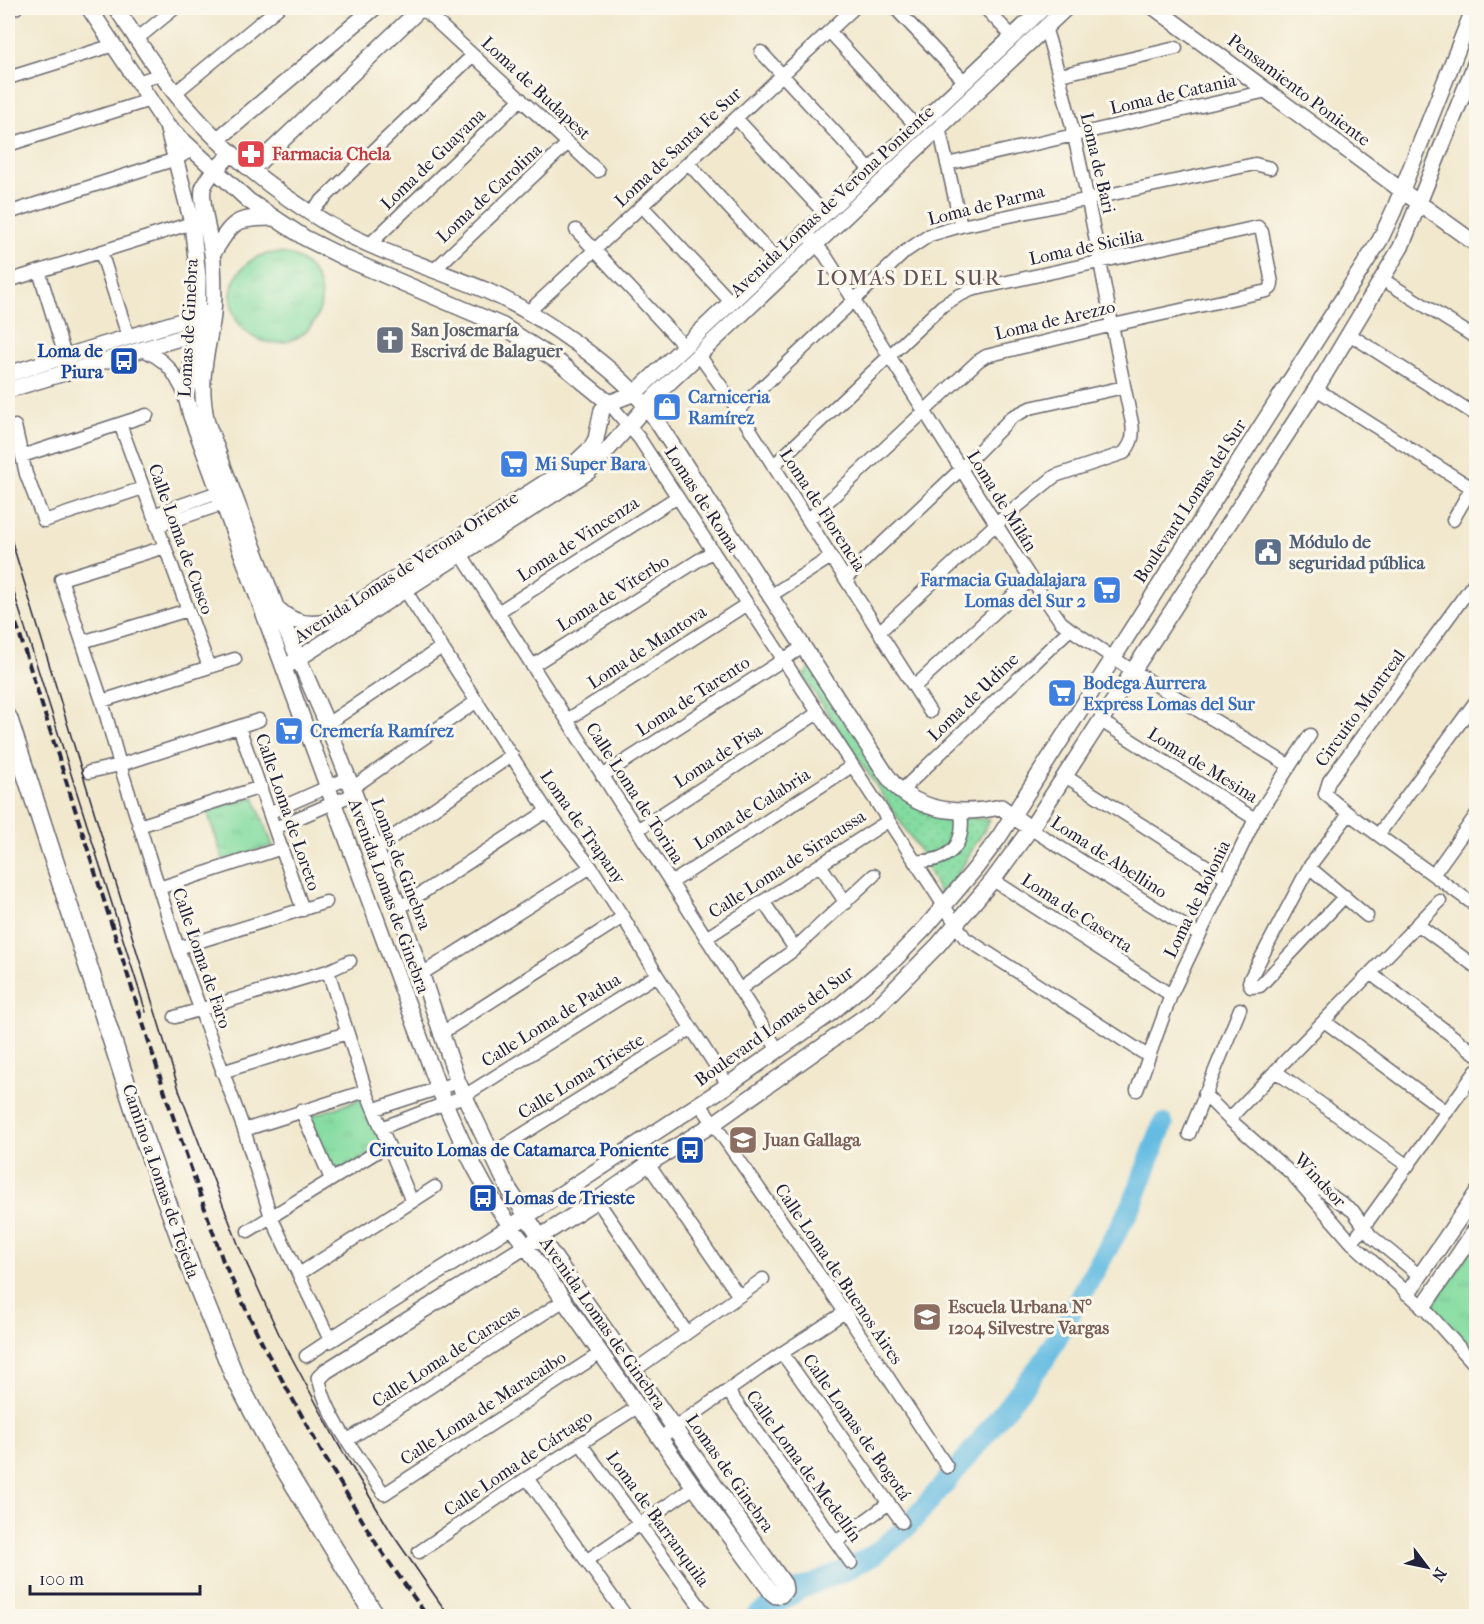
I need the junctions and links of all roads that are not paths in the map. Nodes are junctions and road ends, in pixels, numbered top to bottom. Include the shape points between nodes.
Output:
1 (16, 8) edge
2 (89, 8) edge
3 (116, 8) edge
4 (175, 8) edge
5 (278, 8) edge
6 (374, 8) edge
7 (422, 8) edge
8 (854, 8) edge
9 (895, 8) edge
10 (985, 8) edge
11 (1065, 8) edge
12 (1155, 8) edge
13 (1474, 8) edge
14 (1039, 9) edge
15 (8, 10) edge
16 (1045, 27) junction
17 (829, 31) junction
18 (1012, 37) junction
19 (137, 39) junction
20 (114, 45) junction
21 (1176, 48) dead end
22 (761, 52) dead end
23 (473, 55) junction
24 (1454, 56) junction
25 (1475, 68) edge
26 (161, 74) junction
27 (782, 75) junction
28 (1060, 75) junction
29 (8, 78) edge
30 (138, 82) junction
31 (965, 82) junction
32 (1267, 91) junction
33 (176, 93) junction
34 (521, 99) junction
35 (150, 100) junction
36 (736, 118) junction
37 (167, 126) junction
38 (917, 127) junction
39 (939, 128) junction
40 (1073, 136) junction
41 (217, 140) junction
42 (568, 143) junction
43 (8, 146) edge
44 (192, 150) junction
45 (232, 153) junction
46 (176, 159) junction
47 (688, 163) junction
48 (947, 164) junction
49 (1270, 168) dead end
50 (251, 170) junction
51 (216, 171) junction
52 (598, 171) dead end
53 (871, 171) junction
54 (1401, 190) junction
55 (1087, 200) junction
56 (1420, 204) junction
57 (642, 206) junction
58 (309, 212) junction
59 (8, 213) edge
60 (825, 214) junction
61 (272, 218) junction
62 (192, 223) junction
63 (961, 226) junction
64 (1258, 227) joint
65 (576, 230) dead end
66 (810, 238) junction
67 (370, 244) junction
68 (1476, 244) edge
69 (595, 250) junction
70 (101, 252) junction
71 (213, 253) junction
72 (777, 260) junction
73 (1102, 263) junction
74 (434, 270) junction
75 (39, 271) junction
76 (1382, 279) junction
77 (8, 281) edge
78 (854, 300) junction
79 (732, 302) junction
80 (205, 313) junction
81 (527, 313) junction
82 (1113, 325) junction
83 (204, 330) junction
84 (1349, 334) junction
85 (128, 336) junction
86 (1476, 338) edge
87 (685, 347) junction
88 (140, 349) junction
89 (699, 354) junction
90 (65, 356) junction
91 (889, 356) junction
92 (16, 377) edge
93 (1124, 387) junction
94 (1316, 389) junction
95 (8, 390) edge
96 (635, 393) junction
97 (186, 397) junction
98 (609, 403) junction
99 (646, 406) junction
100 (738, 410) junction
101 (924, 411) junction
102 (147, 415) dead end
103 (1476, 415) edge
104 (120, 424) junction
105 (15, 426) dead end
106 (628, 426) junction
107 (22, 456) junction
108 (773, 466) junction
109 (961, 469) junction
110 (1474, 484) edge
111 (143, 488) junction
112 (677, 497) junction
113 (220, 498) junction
114 (808, 520) junction
115 (1453, 520) dead end
116 (155, 521) junction
117 (996, 524) junction
118 (165, 547) junction
119 (713, 551) junction
120 (461, 554) junction
121 (831, 557) junction
122 (846, 578) junction
123 (1031, 579) junction
124 (1476, 580) edge
125 (405, 590) junction
126 (770, 596) junction
127 (747, 604) junction
128 (276, 607) junction
129 (188, 610) junction
130 (498, 612) junction
131 (1070, 630) junction
132 (879, 632) junction
133 (82, 642) junction
134 (442, 647) junction
135 (803, 647) junction
136 (1113, 658) junction
137 (235, 659) dead end
138 (783, 660) junction
139 (291, 663) junction
140 (532, 666) junction
141 (209, 667) junction
142 (1133, 671) junction
143 (914, 687) junction
144 (102, 701) junction
145 (477, 701) junction
146 (1476, 701) edge
147 (930, 712) dead end
148 (818, 713) junction
149 (8, 718) edge
150 (259, 720) dead end
151 (567, 720) junction
152 (1101, 721) junction
153 (327, 724) junction
154 (239, 727) junction
155 (1310, 735) dead end
156 (512, 755) junction
157 (120, 765) junction
158 (852, 766) junction
159 (1290, 766) junction
160 (89, 772) dead end
161 (602, 776) junction
162 (1065, 776) junction
163 (261, 787) junction
164 (351, 787) junction
165 (328, 788) junction
166 (901, 791) junction
167 (333, 802) junction
168 (548, 811) junction
169 (271, 812) junction
170 (961, 812) junction
171 (1013, 814) junction
172 (1349, 814) junction
173 (1476, 815) edge
174 (1255, 819) junction
175 (888, 821) junction
176 (139, 826) junction
177 (275, 828) junction
178 (1031, 829) junction
179 (637, 830) junction
180 (1378, 835) junction
181 (282, 848) junction
182 (375, 849) junction
183 (914, 861) junction
184 (820, 865) junction
185 (591, 867) junction
186 (1309, 867) junction
187 (1433, 874) junction
188 (874, 875) dead end
189 (1227, 879) junction
190 (993, 880) junction
191 (671, 883) junction
192 (159, 888) junction
193 (1344, 896) junction
194 (763, 901) junction
195 (1440, 901) dead end
196 (326, 902) dead end
197 (846, 903) junction
198 (1476, 906) edge
199 (944, 907) junction
200 (399, 908) junction
201 (303, 910) junction
202 (1367, 916) dead end
203 (623, 917) junction
204 (956, 924) junction
205 (1418, 924) junction
206 (1199, 935) junction
207 (706, 938) junction
208 (178, 948) junction
209 (795, 949) junction
210 (350, 961) dead end
211 (1476, 967) edge
212 (328, 971) junction
213 (1370, 974) junction
214 (420, 975) junction
215 (657, 975) junction
216 (739, 990) junction
217 (1171, 995) junction
218 (201, 1008) junction
219 (1240, 1009) dead end
220 (176, 1017) dead end
221 (1324, 1021) junction
222 (691, 1029) junction
223 (347, 1033) junction
224 (440, 1034) junction
225 (778, 1050) junction
226 (1476, 1054) edge
227 (1148, 1056) junction
228 (1275, 1071) junction
229 (1476, 1071) edge
230 (222, 1072) junction
231 (728, 1085) junction
232 (439, 1089) junction
233 (461, 1089) junction
234 (1137, 1090) dead end
235 (366, 1091) junction
236 (1204, 1094) junction
237 (446, 1104) junction
238 (700, 1104) junction
239 (375, 1108) junction
240 (301, 1110) junction
241 (1447, 1112) junction
242 (1228, 1119) junction
243 (713, 1124) junction
244 (381, 1128) junction
245 (244, 1130) junction
246 (1189, 1134) dead end
247 (388, 1145) junction
248 (491, 1154) junction
249 (648, 1164) junction
250 (1408, 1166) junction
251 (1292, 1174) junction
252 (331, 1179) junction
253 (435, 1188) dead end
254 (1476, 1194) edge
255 (597, 1200) junction
256 (412, 1202) junction
257 (527, 1216) junction
258 (271, 1217) junction
259 (1364, 1226) junction
260 (510, 1227) junction
261 (1476, 1230) edge
262 (248, 1231) dead end
263 (540, 1237) junction
264 (1352, 1243) junction
265 (526, 1246) junction
266 (298, 1274) junction
267 (1420, 1276) junction
268 (763, 1279) dead end
269 (1408, 1293) junction
270 (739, 1296) junction
271 (563, 1301) junction
272 (1423, 1307) junction
273 (845, 1312) junction
274 (687, 1333) junction
275 (330, 1340) junction
276 (601, 1353) junction
277 (782, 1353) junction
278 (306, 1356) dead end
279 (1476, 1365) edge
280 (635, 1370) junction
281 (320, 1378) joint
282 (728, 1391) junction
283 (639, 1406) junction
284 (675, 1428) junction
285 (660, 1438) junction
286 (348, 1440) junction
287 (580, 1443) junction
288 (947, 1467) dead end
289 (527, 1478) junction
290 (694, 1487) junction
291 (889, 1503) junction
292 (902, 1522) dead end
293 (638, 1525) junction
294 (836, 1542) junction
295 (419, 1552) dead end
296 (586, 1561) junction
297 (851, 1563) dead end
298 (781, 1595) joint
299 (375, 1617) edge
300 (626, 1617) edge
301 (707, 1617) edge

1 - 15 street
2 - 20 street, Lomas de Roma
3 - 19 street, Lomas de Roma
4 - 19 street
5 - 33 street
6 - 41 street
7 - 23 street, Loma de Budapest
7 - 50 street
8 - 17 street, Loma de Santa Fe Sur
9 - 31 street
10 - 18 street
11 - 16 street, Avenida Lomas de Verona Poniente
12 - 32 street, Pensamiento Poniente
13 - 24 street, Boulevard Lomas del Sur
14 - 18 street, Avenida Lomas de Verona Poniente
16 - 28 street, Loma de Bari
16 - 39 street, Avenida Lomas de Verona Poniente
17 - 27 street, Loma de Santa Fe Sur
17 - 38 street
18 - 31 street, Avenida Lomas de Verona Poniente
19 - 26 street, Lomas de Roma
20 - 29 street
20 - 30 street, Lomas de Roma
21 - 28 street
22 - 27 street
23 - 34 street, Loma de Budapest
23 - 58 street
24 - 25 street
24 - 54 street, Boulevard Lomas del Sur
25 - 56 street
26 - 30 street
26 - 33 street, Lomas de Roma
27 - 36 street, Loma de Santa Fe Sur
27 - 53 street
28 - 40 street, Loma de Bari
30 - 35 street, Lomas de Roma
31 - 38 street, Avenida Lomas de Verona Poniente
32 - 40 street, Loma de Catania
32 - 54 street, Pensamiento Poniente
33 - 41 street, Lomas de Roma
34 - 42 street, Loma de Budapest
34 - 67 street, Loma de Guayana
35 - 37 street, Lomas de Roma
35 - 43 street
36 - 47 street, Loma de Santa Fe Sur
36 - 60 street
37 - 44 street, Lomas de Roma
37 - 46 street
38 - 53 street, Avenida Lomas de Verona Poniente
39 - 48 street
39 - 66 street, Avenida Lomas de Verona Poniente
40 - 48 street, Loma de Catania
40 - 55 street, Loma de Bari
41 - 45 street, Lomas de Roma
42 - 52 street, Loma de Budapest
42 - 74 street, Loma de Carolina
44 - 46 street
44 - 51 street, Lomas de Roma
45 - 50 street, Lomas de Roma
45 - 51 street, Lomas de Ginebra
46 - 59 street
46 - 62 street
47 - 57 street, Loma de Santa Fe Sur
47 - 72 street
48 - 63 street
49 - 55 street, Loma de Parma via 1255,164
50 - 58 street, Lomas de Roma
51 - 61 street, Lomas de Roma
51 - 71 street, Lomas de Ginebra via 203,187 202,198
53 - 60 street, Avenida Lomas de Verona Poniente
54 - 56 street, Pensamiento Poniente
54 - 136 street, Boulevard Lomas del Sur via 1380,240
55 - 63 street, Loma de Parma
55 - 73 street, Loma de Bari
56 - 68 street, Pensamiento Poniente
56 - 76 street
57 - 69 street, Loma de Santa Fe Sur
57 - 79 street
58 - 67 street, Lomas de Roma
60 - 66 street, Avenida Lomas de Verona Poniente
61 - 71 street via 237,221
61 - 98 street, Lomas de Roma via 349,260 503,326 560,363
62 - 70 street
62 - 80 street
63 - 78 street, Loma de Parma via 919,241
64 - 73 street, Loma de Sicilia
64 - 82 street, Loma de Arezzo via 1272,283 1267,291
65 - 69 street
66 - 72 street, Avenida Lomas de Verona Poniente
66 - 78 street, Loma de Milán
66 - 89 street, Avenida Lomas de Verona Poniente
67 - 74 street, Lomas de Roma
69 - 81 street, Loma de Santa Fe Sur
69 - 87 street
70 - 75 street
70 - 85 street
71 - 80 street, Lomas de Ginebra
72 - 79 street, Avenida Lomas de Verona Poniente
73 - 82 street, Loma de Bari
73 - 91 street, Loma de Sicilia via 971,290 942,306
74 - 81 street, Lomas de Roma
75 - 77 street
75 - 90 street
76 - 84 street
76 - 86 street
78 - 91 street, Loma de Milán
78 - 100 street, Loma de Parma
79 - 87 street, Avenida Lomas de Verona Poniente
80 - 83 street, Lomas de Ginebra
80 - 85 street
81 - 96 street, Lomas de Roma via 592,356
82 - 93 street, Loma de Bari
82 - 101 street, Loma de Arezzo via 986,356
83 - 88 street
83 - 97 street, Avenida Lomas de Ginebra
83 - 128 street, Lomas de Ginebra via 202,399 207,423
84 - 94 street
84 - 103 street
85 - 90 street
87 - 96 street, Avenida Lomas de Verona Poniente
88 - 92 street
88 - 97 street via 163,360
89 - 99 street, Avenida Lomas de Verona Poniente
89 - 100 street, Loma de Florencia
90 - 92 street
91 - 101 street, Loma de Milán
91 - 108 street, Loma de Sicilia
92 - 95 street
93 - 109 street via 1020,412
93 - 117 street, Loma de Bari via 1134,433 1124,453 1054,476
94 - 110 street
94 - 142 street
96 - 98 street, Avenida Lomas de Verona Poniente
96 - 99 street, Lomas de Roma
97 - 113 street, Avenida Lomas de Ginebra
98 - 106 street, Lomas de Roma
98 - 128 street, Avenida Lomas de Verona Oriente via 600,416 591,448 574,464 329,621 297,622
99 - 106 street, Avenida Lomas de Verona Poniente
99 - 126 street, Lomas de Roma
100 - 108 street, Loma de Florencia
101 - 109 street, Loma de Milán
101 - 114 street, Loma de Arezzo
102 - 104 street
104 - 107 street
104 - 111 street, Calle Loma de Cusco
105 - 107 street
106 - 112 street, Lomas de Roma
106 - 120 street, Avenida Lomas de Verona Oriente via 579,479
107 - 111 street via 44,521
108 - 114 street, Loma de Florencia
109 - 117 street, Loma de Milán
109 - 122 street
110 - 115 street
111 - 116 street, Calle Loma de Cusco
112 - 119 street, Lomas de Roma
112 - 130 street, Loma de Vincenza
113 - 116 street
113 - 139 street, Avenida Lomas de Ginebra
114 - 121 street, Loma de Florencia
116 - 118 street, Calle Loma de Cusco
117 - 123 street, Loma de Milán
117 - 132 street
118 - 129 street, Calle Loma de Cusco
118 - 133 street, Calle Loma de Faro via 61,579
119 - 127 street, Lomas de Roma
119 - 140 street, Loma de Viterbo
120 - 125 street, Avenida Lomas de Verona Oriente
120 - 130 street, Calle Loma de Torina
121 - 122 street, Loma de Florencia
121 - 126 street
122 - 132 street, Loma de Florencia
123 - 131 street, Loma de Milán
123 - 143 street
124 - 172 street, Circuito Montreal via 1329,781 1325,794
125 - 134 street, Loma de Trapany
125 - 139 street, Avenida Lomas de Verona Oriente
126 - 135 street, Lomas de Roma
127 - 138 street, Lomas de Roma
127 - 151 street, Loma de Mantova
128 - 139 street, Lomas de Ginebra
129 - 133 street
129 - 141 street, Calle Loma de Cusco
130 - 140 street, Calle Loma de Torina
131 - 136 street, Loma de Milán
131 - 166 street, Loma de Udine
132 - 143 street, Loma de Florencia
133 - 144 street, Calle Loma de Faro
134 - 145 street, Loma de Trapany
134 - 153 street
135 - 138 street, Loma de Tarento
135 - 166 street, Lomas de Roma
136 - 142 street, Loma de Milán
136 - 171 street, Boulevard Lomas del Sur
137 - 141 street
138 - 148 street, Lomas de Roma
138 - 161 street, Loma de Tarento
139 - 153 street, Lomas de Ginebra
139 - 165 street, Avenida Lomas de Ginebra
140 - 151 street, Calle Loma de Torina
141 - 144 street
142 - 152 street
142 - 159 street, Loma de Milán
143 - 147 street, Loma de Florencia
144 - 157 street, Calle Loma de Faro
145 - 156 street, Loma de Trapany
145 - 164 street
146 - 180 street
148 - 158 street, Lomas de Roma
148 - 179 street, Loma de Pisa
149 - 299 main road, Camino a Lomas de Tejeda via 144,1139 234,1376
150 - 154 street
151 - 161 street, Calle Loma de Torina
152 - 162 street
152 - 174 street, Loma de Mesina
153 - 164 street, Lomas de Ginebra
154 - 157 street
154 - 163 street, Calle Loma de Loreto
155 - 159 street, Loma de Bolonia
156 - 168 street, Loma de Trapany
156 - 182 street
157 - 160 street
157 - 176 street, Calle Loma de Faro
158 - 175 street, Lomas de Roma
158 - 191 street, Loma de Calabria
159 - 174 street, Loma de Bolonia
161 - 179 street, Calle Loma de Torina
162 - 178 street
162 - 189 street
163 - 169 street, Calle Loma de Loreto
163 - 176 street
164 - 165 street
164 - 167 street
164 - 182 street, Lomas de Ginebra
165 - 167 street, Avenida Lomas de Ginebra
165 - 169 street
166 - 170 street, Lomas de Roma via 945,811
167 - 177 street
167 - 232 street, Avenida Lomas de Ginebra
168 - 185 street, Loma de Trapany
168 - 200 street
169 - 177 street, Calle Loma de Loreto
170 - 171 street, Lomas de Roma via 1001,807
170 - 183 street via 959,841 947,856 932,862
171 - 178 street
171 - 199 street, Boulevard Lomas del Sur
172 - 180 street, Circuito Montreal
172 - 186 street
173 - 187 street
174 - 189 street, Loma de Bolonia
175 - 183 street, Lomas de Roma
175 - 184 street, Calle Loma de Siracussa
176 - 192 street, Calle Loma de Faro
177 - 181 street, Calle Loma de Loreto
178 - 190 street
178 - 206 street, Loma de Abellino
179 - 191 street, Calle Loma de Torina
180 - 187 street, Circuito Montreal
181 - 192 street
181 - 201 street, Calle Loma de Loreto
182 - 200 street, Lomas de Ginebra
183 - 199 street, Lomas de Roma
184 - 194 street, Calle Loma de Siracussa
184 - 197 street
185 - 203 street, Loma de Trapany
185 - 214 street
186 - 193 street
186 - 193 street via 1251,977 1251,987 1260,986
187 - 198 street, Circuito Montreal
188 - 197 street
189 - 206 street, Loma de Bolonia
190 - 204 street
190 - 217 street, Loma de Caserta
191 - 207 street, Calle Loma de Torina
192 - 208 street, Calle Loma de Faro
193 - 202 street
194 - 207 street, Calle Loma de Siracussa
194 - 209 street
195 - 205 street
196 - 201 street
197 - 209 street
199 - 204 street, Lomas de Roma
199 - 225 street, Boulevard Lomas del Sur via 887,966 831,1013
200 - 214 street, Lomas de Ginebra
201 - 208 street
203 - 215 street, Loma de Trapany
203 - 224 street
204 - 227 street, Lomas de Roma via 965,938
204 - 243 street via 874,1010
205 - 211 street
205 - 213 street
206 - 217 street, Loma de Bolonia
207 - 216 street, Calle Loma de Torina
208 - 218 street, Calle Loma de Faro
209 - 216 street
210 - 212 street
212 - 218 street
212 - 223 street
213 - 221 street
213 - 226 street
214 - 224 street, Lomas de Ginebra
215 - 222 street, Loma de Trapany
215 - 233 street, Calle Loma de Padua
216 - 225 street, Calle Loma de Torina
217 - 227 street, Loma de Bolonia
218 - 220 street
218 - 230 street, Calle Loma de Faro
219 - 236 street
221 - 228 street
221 - 241 street
222 - 231 street, Loma de Trapany
222 - 248 street, Calle Loma Trieste
223 - 230 street
223 - 235 street
224 - 233 street, Lomas de Ginebra
225 - 231 street, Boulevard Lomas del Sur
227 - 234 street, Loma de Bolonia
228 - 242 street
228 - 250 street
229 - 241 street
230 - 245 street, Calle Loma de Faro
231 - 238 street, Boulevard Lomas del Sur
232 - 233 street
232 - 237 street, Avenida Lomas de Ginebra
232 - 239 street
233 - 237 street
233 - 248 street, Lomas de Ginebra
235 - 239 street
235 - 240 street
236 - 242 street, Windsor
236 - 246 street
237 - 244 street
237 - 260 street, Avenida Lomas de Ginebra via 488,1194
238 - 243 street, Calle Loma de Buenos Aires
238 - 257 street, Boulevard Lomas del Sur
239 - 244 street
240 - 245 street
240 - 252 street
241 - 250 street
242 - 251 street, Windsor
243 - 249 street
243 - 273 street, Calle Loma de Buenos Aires
244 - 247 street
245 - 258 street, Calle Loma de Faro
247 - 252 street
247 - 256 street
248 - 257 street, Lomas de Ginebra
249 - 255 street
249 - 270 street
250 - 259 street
251 - 259 street via 1311,1182 1353,1211
251 - 264 street, Windsor
252 - 258 street
253 - 256 street
254 - 267 street
255 - 263 street
255 - 274 street
256 - 266 street
257 - 260 street, Boulevard Lomas del Sur
257 - 263 street, Lomas de Ginebra
258 - 262 street
258 - 266 street, Calle Loma de Faro
259 - 264 street
259 - 267 street
260 - 265 street, Avenida Lomas de Ginebra
260 - 275 street, Boulevard Lomas del Sur
261 - 272 street
263 - 265 street
263 - 280 street, Lomas de Ginebra
264 - 269 street, Windsor
265 - 271 street, Avenida Lomas de Ginebra
265 - 281 street
266 - 275 street, Calle Loma de Faro
267 - 269 street
268 - 270 street
269 - 272 street, Windsor
270 - 274 street
271 - 276 street, Avenida Lomas de Ginebra
271 - 286 street, Calle Loma de Caracas
272 - 279 street, Windsor
273 - 277 street
273 - 288 street, Calle Loma de Buenos Aires
274 - 280 street
275 - 278 street, Boulevard Lomas del Sur
276 - 283 street, Avenida Lomas de Ginebra
276 - 286 street, Calle Loma de Maracaibo via 384,1494
277 - 282 street
277 - 291 street, Calle Lomas de Bogotá
280 - 284 street, Lomas de Ginebra
281 - 286 street
282 - 284 street
282 - 294 street, Calle Loma de Medellín
283 - 285 street, Avenida Lomas de Ginebra
283 - 287 street, Calle Loma de Cártago
284 - 285 street
284 - 298 street, Lomas de Ginebra via 784,1584
285 - 290 street, Avenida Lomas de Ginebra
287 - 289 street, Calle Loma de Cártago
287 - 293 street, Loma de Barranquila
289 - 295 street, Calle Loma de Cártago
289 - 296 street
290 - 293 street
290 - 298 street, Avenida Lomas de Ginebra via 772,1593
291 - 292 street, Calle Lomas de Bogotá
291 - 294 street
293 - 296 street
293 - 301 street, Loma de Barranquila
294 - 297 street, Calle Loma de Medellín
296 - 300 street

